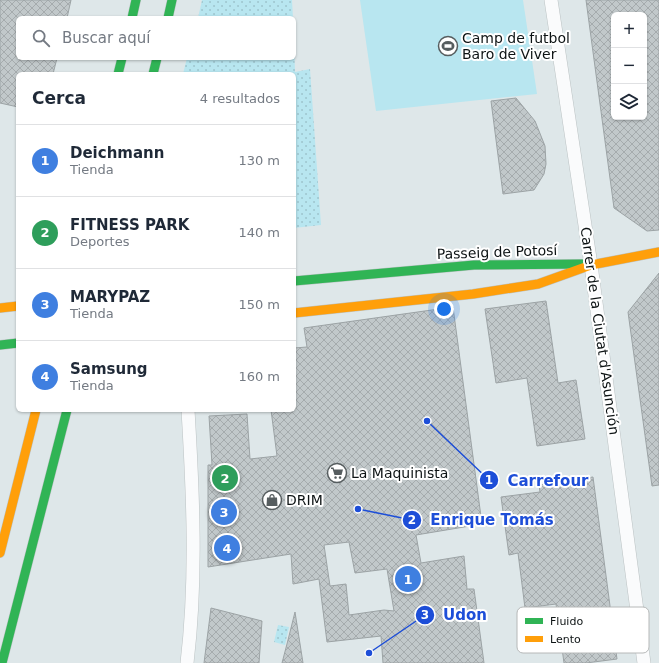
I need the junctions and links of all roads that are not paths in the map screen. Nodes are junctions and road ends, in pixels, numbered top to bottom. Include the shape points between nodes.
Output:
1 (136, 0) edge
2 (172, 0) edge
3 (551, 0) edge
4 (132, 16) edge
5 (168, 16) edge
6 (122, 60) edge
7 (156, 60) edge
8 (118, 72) edge
9 (154, 72) edge
10 (659, 252) edge
11 (591, 265) junction
12 (296, 282) edge
13 (16, 306) edge
14 (0, 308) edge
15 (296, 313) edge
16 (16, 343) edge
17 (0, 345) edge
18 (35, 412) edge
19 (66, 412) edge
20 (188, 412) edge
21 (0, 553) edge
22 (637, 607) edge
23 (643, 653) edge
24 (2, 663) edge
25 (188, 663) edge
26 (644, 663) edge

1 - 4 main road
2 - 5 main road
3 - 11 street, Carrer de la Ciutat d'Asunción
6 - 8 main road
7 - 9 main road
10 - 11 main road
11 - 12 main road, Passeig de Potosí via 537,262 460,266
11 - 15 main road, Passeig de Potosí via 538,284 473,294
11 - 22 street, Carrer de la Ciutat d'Asunción
13 - 14 main road
16 - 17 main road
18 - 21 main road
19 - 24 main road
20 - 25 street via 193,525
23 - 26 street, Carrer de la Ciutat d'Asunción

